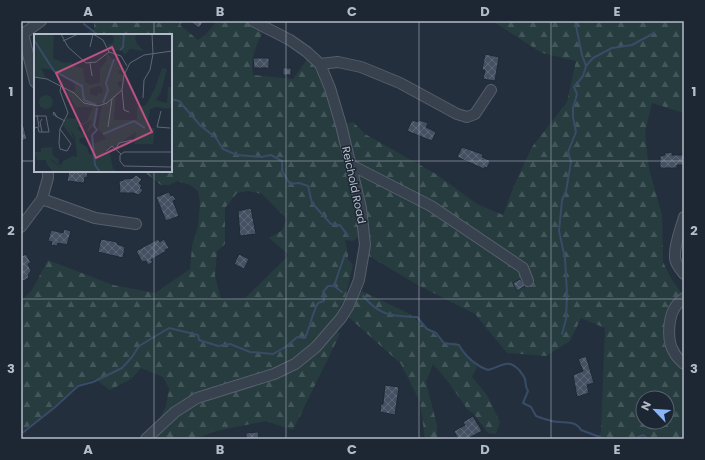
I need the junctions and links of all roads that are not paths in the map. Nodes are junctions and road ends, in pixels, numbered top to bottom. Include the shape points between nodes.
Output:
1 (41, 21) edge
2 (253, 21) edge
3 (22, 34) edge
4 (320, 64) junction
5 (34, 78) edge
6 (491, 90) dead end
7 (351, 166) junction
8 (48, 172) edge
9 (42, 199) junction
10 (684, 217) edge
11 (136, 224) dead end
12 (21, 227) edge
13 (684, 274) edge
14 (528, 281) dead end
15 (684, 298) edge
16 (684, 364) edge
17 (146, 439) edge

1 - 3 street
2 - 4 street, Reichold Road via 290,40
3 - 5 street
4 - 6 street via 338,62 361,67 400,83 467,117 475,114
4 - 7 street, Reichold Road via 330,88
7 - 14 street via 431,206 523,268
7 - 17 street, Reichold Road via 361,208 365,245 359,280 341,318 316,347 294,364 274,374 197,398 175,412
8 - 9 street
9 - 11 street via 95,218
9 - 12 street
10 - 13 street via 675,258
15 - 16 street via 671,316 670,333 671,347

